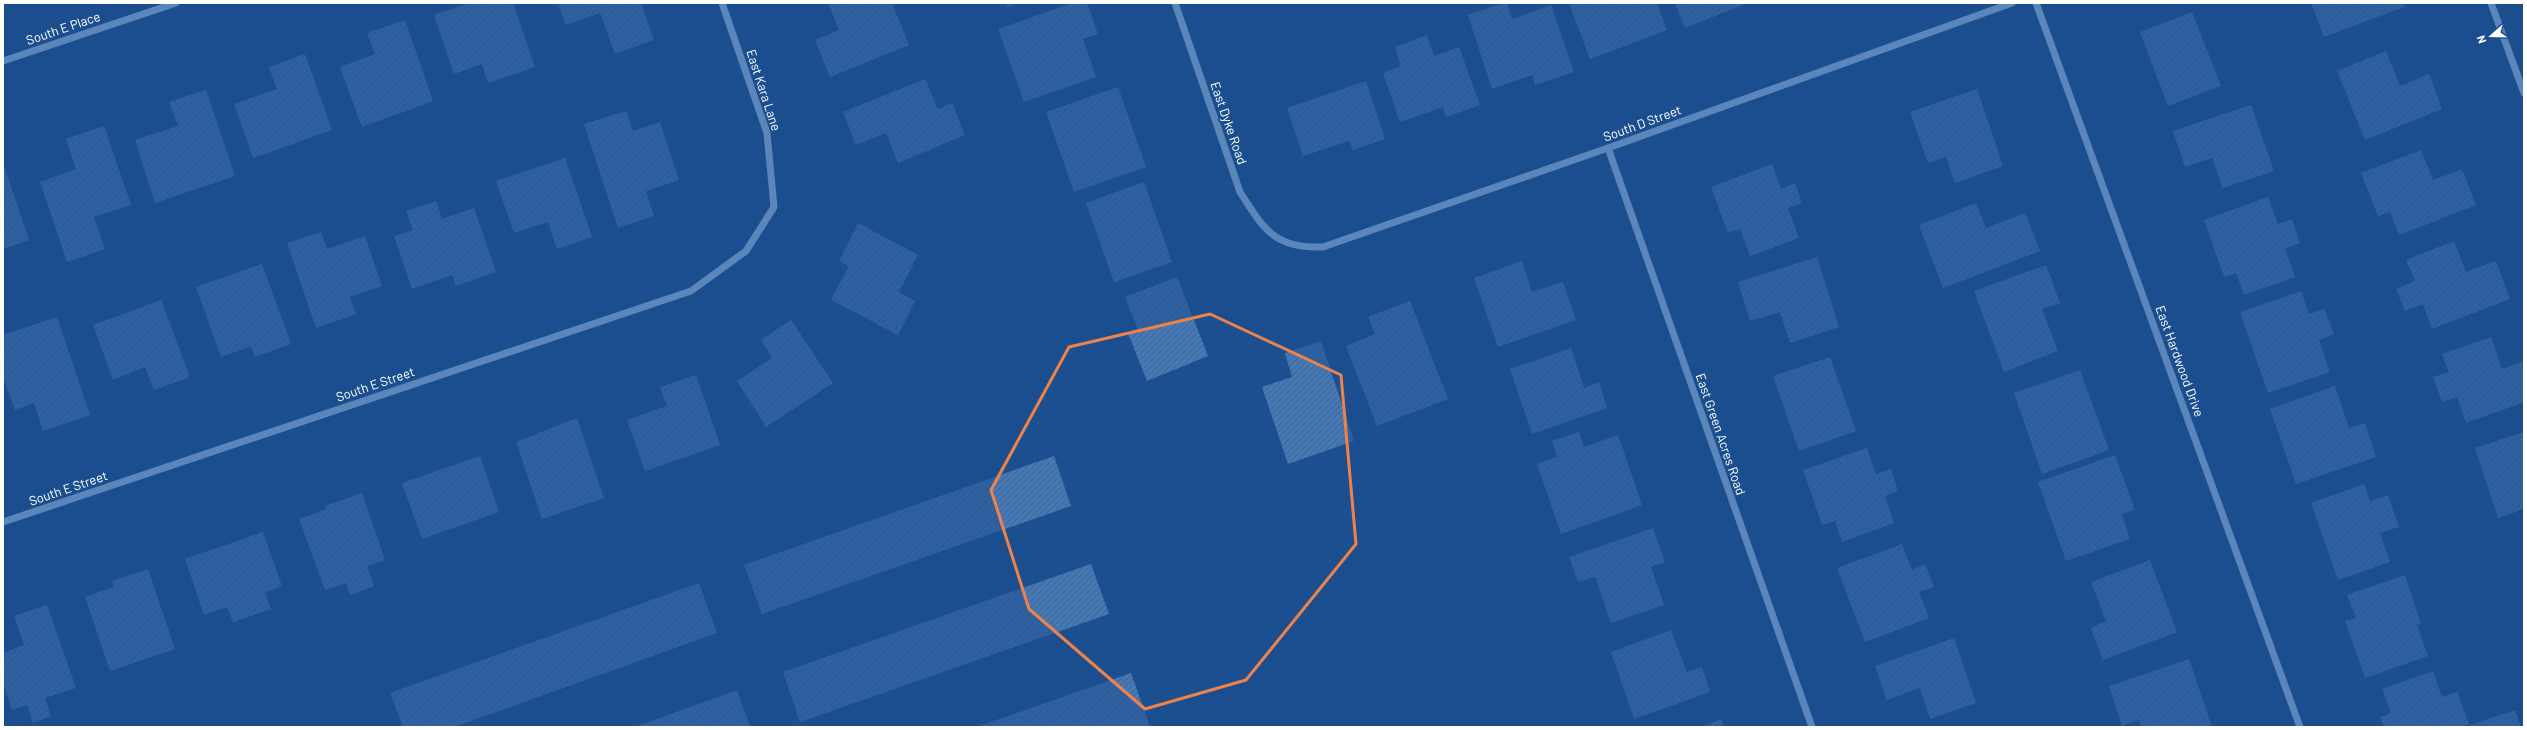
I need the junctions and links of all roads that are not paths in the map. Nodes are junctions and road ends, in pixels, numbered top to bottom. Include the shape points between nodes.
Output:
1 (176, 3) edge
2 (722, 3) edge
3 (1174, 3) edge
4 (2012, 3) edge
5 (2036, 3) edge
6 (2490, 3) edge
7 (3, 61) edge
8 (2524, 93) edge
9 (1608, 148) junction
10 (1278, 240) joint
11 (746, 251) joint
12 (3, 522) edge
13 (1812, 727) edge
14 (2300, 727) edge

1 - 7 street, South E Place
2 - 11 street, East Kara Lane via 767,133 770,163 774,207
3 - 10 street, East Dyke Road via 1240,192 1257,219
4 - 9 street, South D Street
5 - 14 street, East Hardwood Drive
6 - 8 street
9 - 10 street, South D Street via 1323,247 1301,248
9 - 13 street, East Green Acres Road
11 - 12 street, South E Street via 691,291

